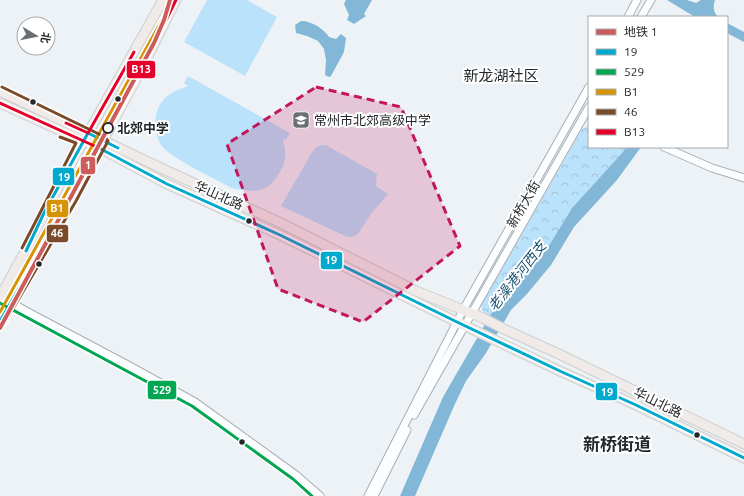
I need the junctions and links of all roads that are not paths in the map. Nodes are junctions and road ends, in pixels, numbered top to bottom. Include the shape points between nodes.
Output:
1 (163, 0) edge
2 (176, 0) edge
3 (637, 0) edge
4 (651, 0) edge
5 (629, 16) edge
6 (642, 16) edge
7 (588, 89) edge
8 (0, 91) edge
9 (0, 103) edge
10 (577, 109) junction
11 (587, 115) edge
12 (86, 137) junction
13 (101, 144) junction
14 (666, 148) edge
15 (744, 178) edge
16 (0, 296) edge
17 (11, 303) junction
18 (463, 310) junction
19 (472, 313) junction
20 (0, 321) edge
21 (461, 324) junction
22 (744, 444) edge
23 (744, 458) edge
24 (320, 496) edge
25 (368, 496) edge
26 (374, 496) edge

1 - 12 main road
2 - 13 main road
3 - 5 street
4 - 6 street
7 - 10 street, 新桥大街
8 - 12 main road, 华山北路
9 - 12 main road, 华山北路
10 - 11 street
10 - 18 street, 新桥大街
11 - 19 street, 新桥大街
12 - 13 main road, 华山北路
12 - 16 main road
13 - 17 main road
13 - 18 main road, 华山北路 via 281,223 416,291
13 - 21 main road, 华山北路 via 167,184 280,235
14 - 15 street via 712,168
16 - 17 street
17 - 20 main road
17 - 24 street via 195,402 296,475
18 - 19 main road, 华山北路
18 - 21 street, 新桥大街
19 - 21 street, 新桥大街
19 - 22 main road, 华山北路
21 - 23 main road, 华山北路
21 - 25 street
21 - 26 street

